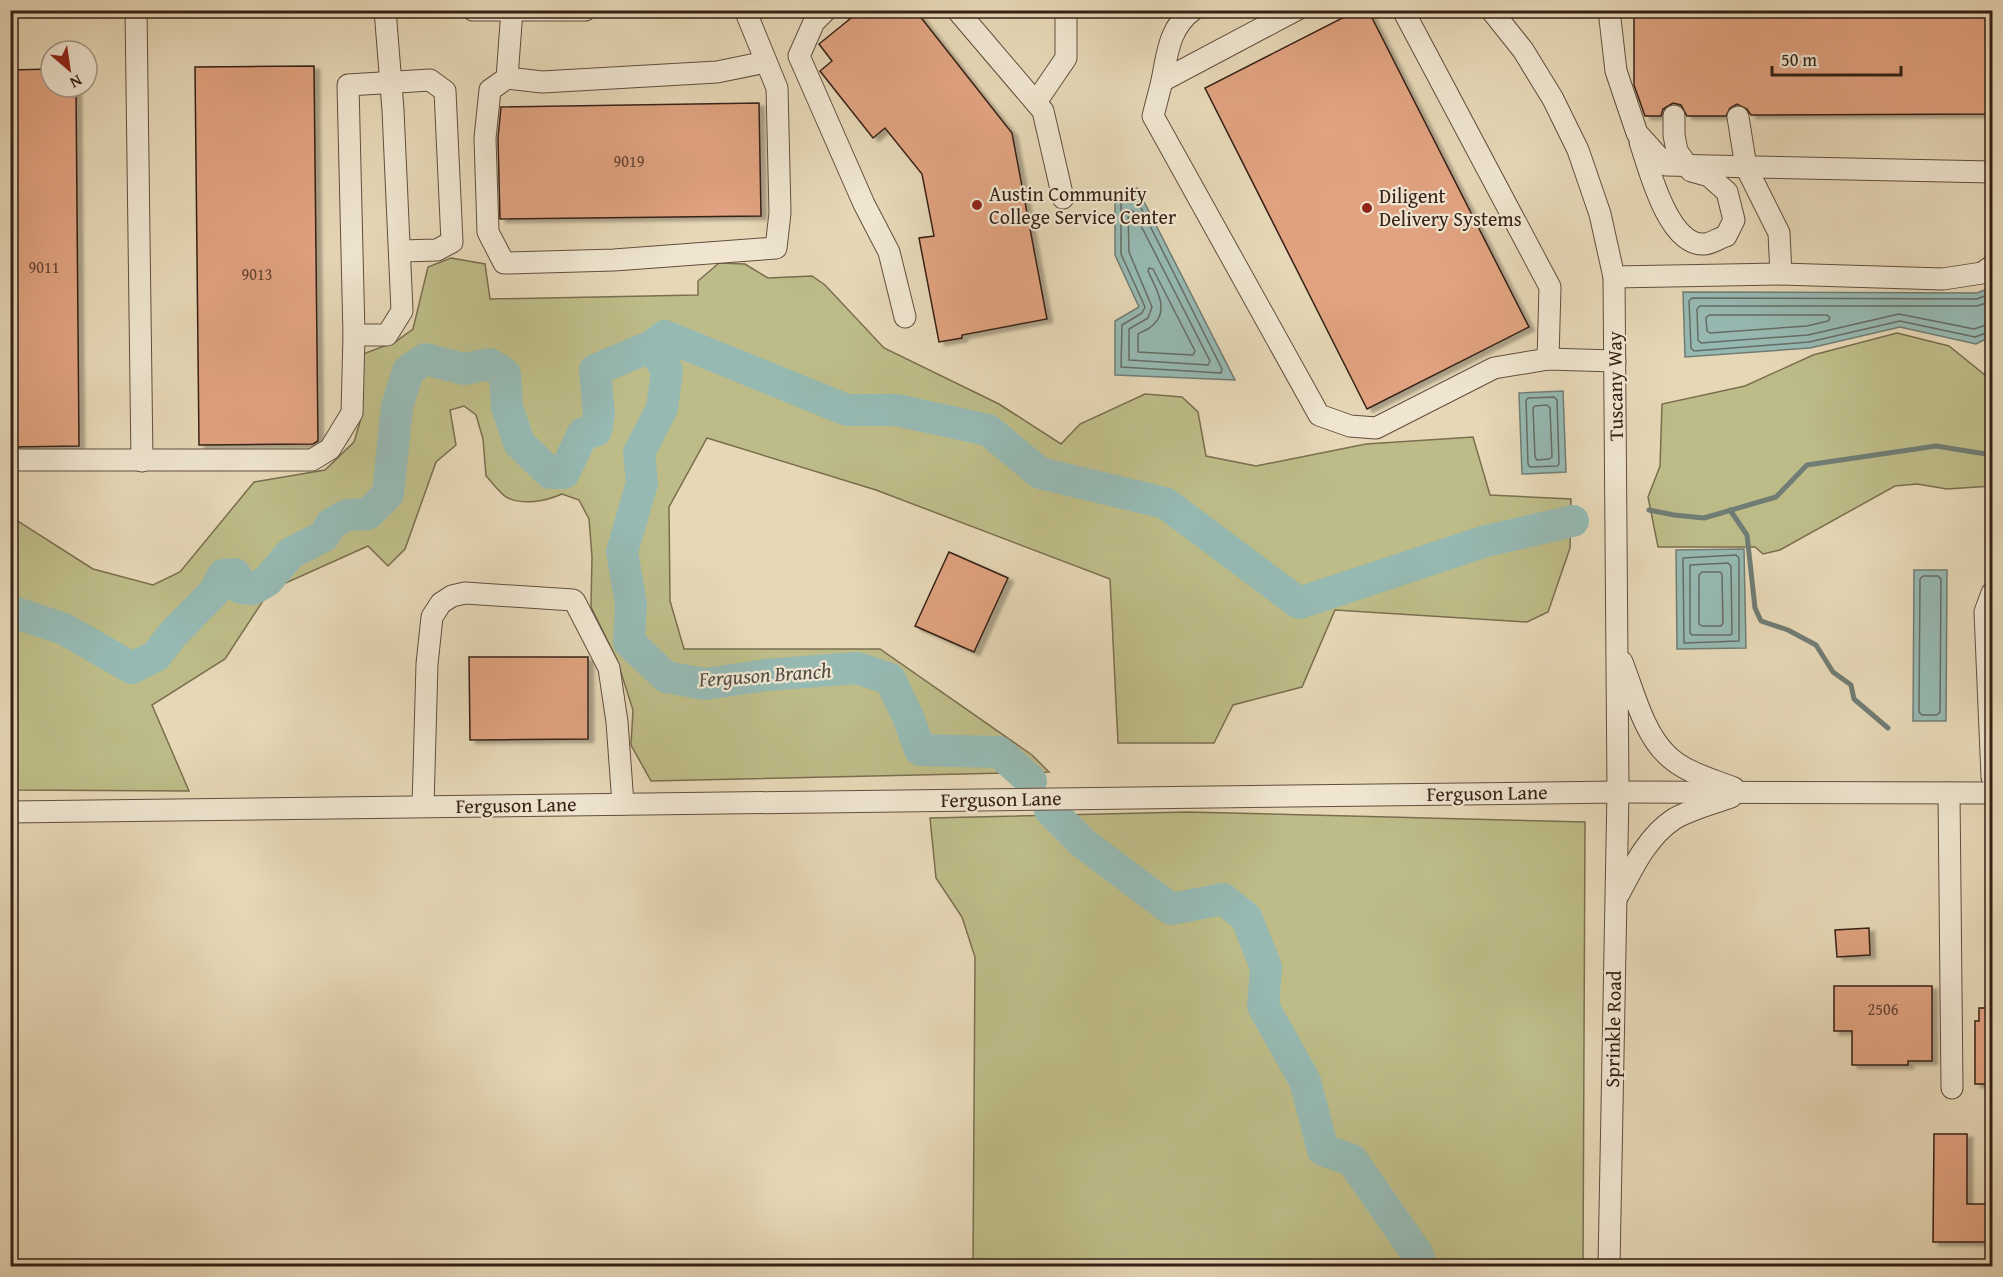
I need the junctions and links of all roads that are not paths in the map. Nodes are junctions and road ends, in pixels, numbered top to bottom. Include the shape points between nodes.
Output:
1 (136, 10) edge
2 (386, 10) edge
3 (473, 10) edge
4 (585, 10) edge
5 (745, 10) edge
6 (826, 10) edge
7 (957, 10) edge
8 (1066, 10) edge
9 (1193, 10) edge
10 (1403, 10) edge
11 (1491, 10) edge
12 (1609, 10) edge
13 (512, 11) edge
14 (1284, 13) edge
15 (766, 62) junction
16 (507, 78) junction
17 (391, 81) junction
18 (1162, 81) junction
19 (1036, 102) junction
20 (1674, 116) dead end
21 (1738, 117) dead end
22 (1637, 133) junction
23 (1687, 165) junction
24 (1746, 167) junction
25 (1992, 172) edge
26 (1063, 198) dead end
27 (400, 251) junction
28 (1992, 266) edge
29 (1781, 274) junction
30 (1614, 277) junction
31 (905, 317) dead end
32 (354, 335) junction
33 (1548, 359) junction
34 (1615, 361) junction
35 (10, 460) edge
36 (142, 461) junction
37 (1992, 592) edge
38 (1617, 650) junction
39 (1992, 777) edge
40 (1618, 792) junction
41 (1746, 792) junction
42 (1949, 793) junction
43 (1992, 793) edge
44 (623, 804) junction
45 (423, 806) junction
46 (10, 812) edge
47 (1616, 899) junction
48 (1952, 1088) dead end
49 (1609, 1266) edge

1 - 36 street
2 - 17 street
3 - 13 street
4 - 13 street
5 - 15 street
6 - 31 street via 814,22 799,56 889,252
7 - 19 street
8 - 19 street via 1066,58
9 - 18 street via 1171,36
10 - 33 street via 1550,287
11 - 30 street, Tuscany Way via 1553,99 1578,150 1600,214
12 - 22 street via 1616,71
13 - 16 street
14 - 18 street
15 - 16 street via 717,72 542,82
15 - 16 street via 777,88 780,213 776,248 614,260 504,263 488,232 485,138 490,90
17 - 27 street
17 - 27 street via 430,80 445,91 452,242 437,250
17 - 32 street via 348,85
18 - 33 street via 1153,116 1319,415 1350,426 1376,428 1494,368
19 - 26 street via 1043,111
20 - 23 street via 1677,151
21 - 24 street
22 - 23 street via 1666,165
22 - 23 street via 1662,206 1675,227 1690,242 1704,244 1726,236 1734,220 1727,192
23 - 24 street
24 - 25 street
24 - 29 street via 1779,233
27 - 32 street via 402,311 387,335
28 - 29 street via 1982,273 1943,279
29 - 30 street
30 - 34 street, Tuscany Way
32 - 36 street via 352,413 330,449 312,460
33 - 34 street
34 - 38 street, Tuscany Way
35 - 36 street
37 - 39 street via 1985,612
38 - 40 street, Tuscany Way
38 - 41 street via 1645,721 1668,756 1694,773
40 - 41 street, Ferguson Lane
40 - 44 street, Ferguson Lane
40 - 47 street, Sprinkle Road
41 - 42 street, Ferguson Lane
41 - 47 street via 1686,813 1664,826 1639,857
42 - 43 street, Ferguson Lane
42 - 48 street
44 - 45 street, Ferguson Lane
44 - 45 street via 609,668 575,602 465,593 441,603 432,617
45 - 46 street, Ferguson Lane
47 - 49 street, Sprinkle Road

